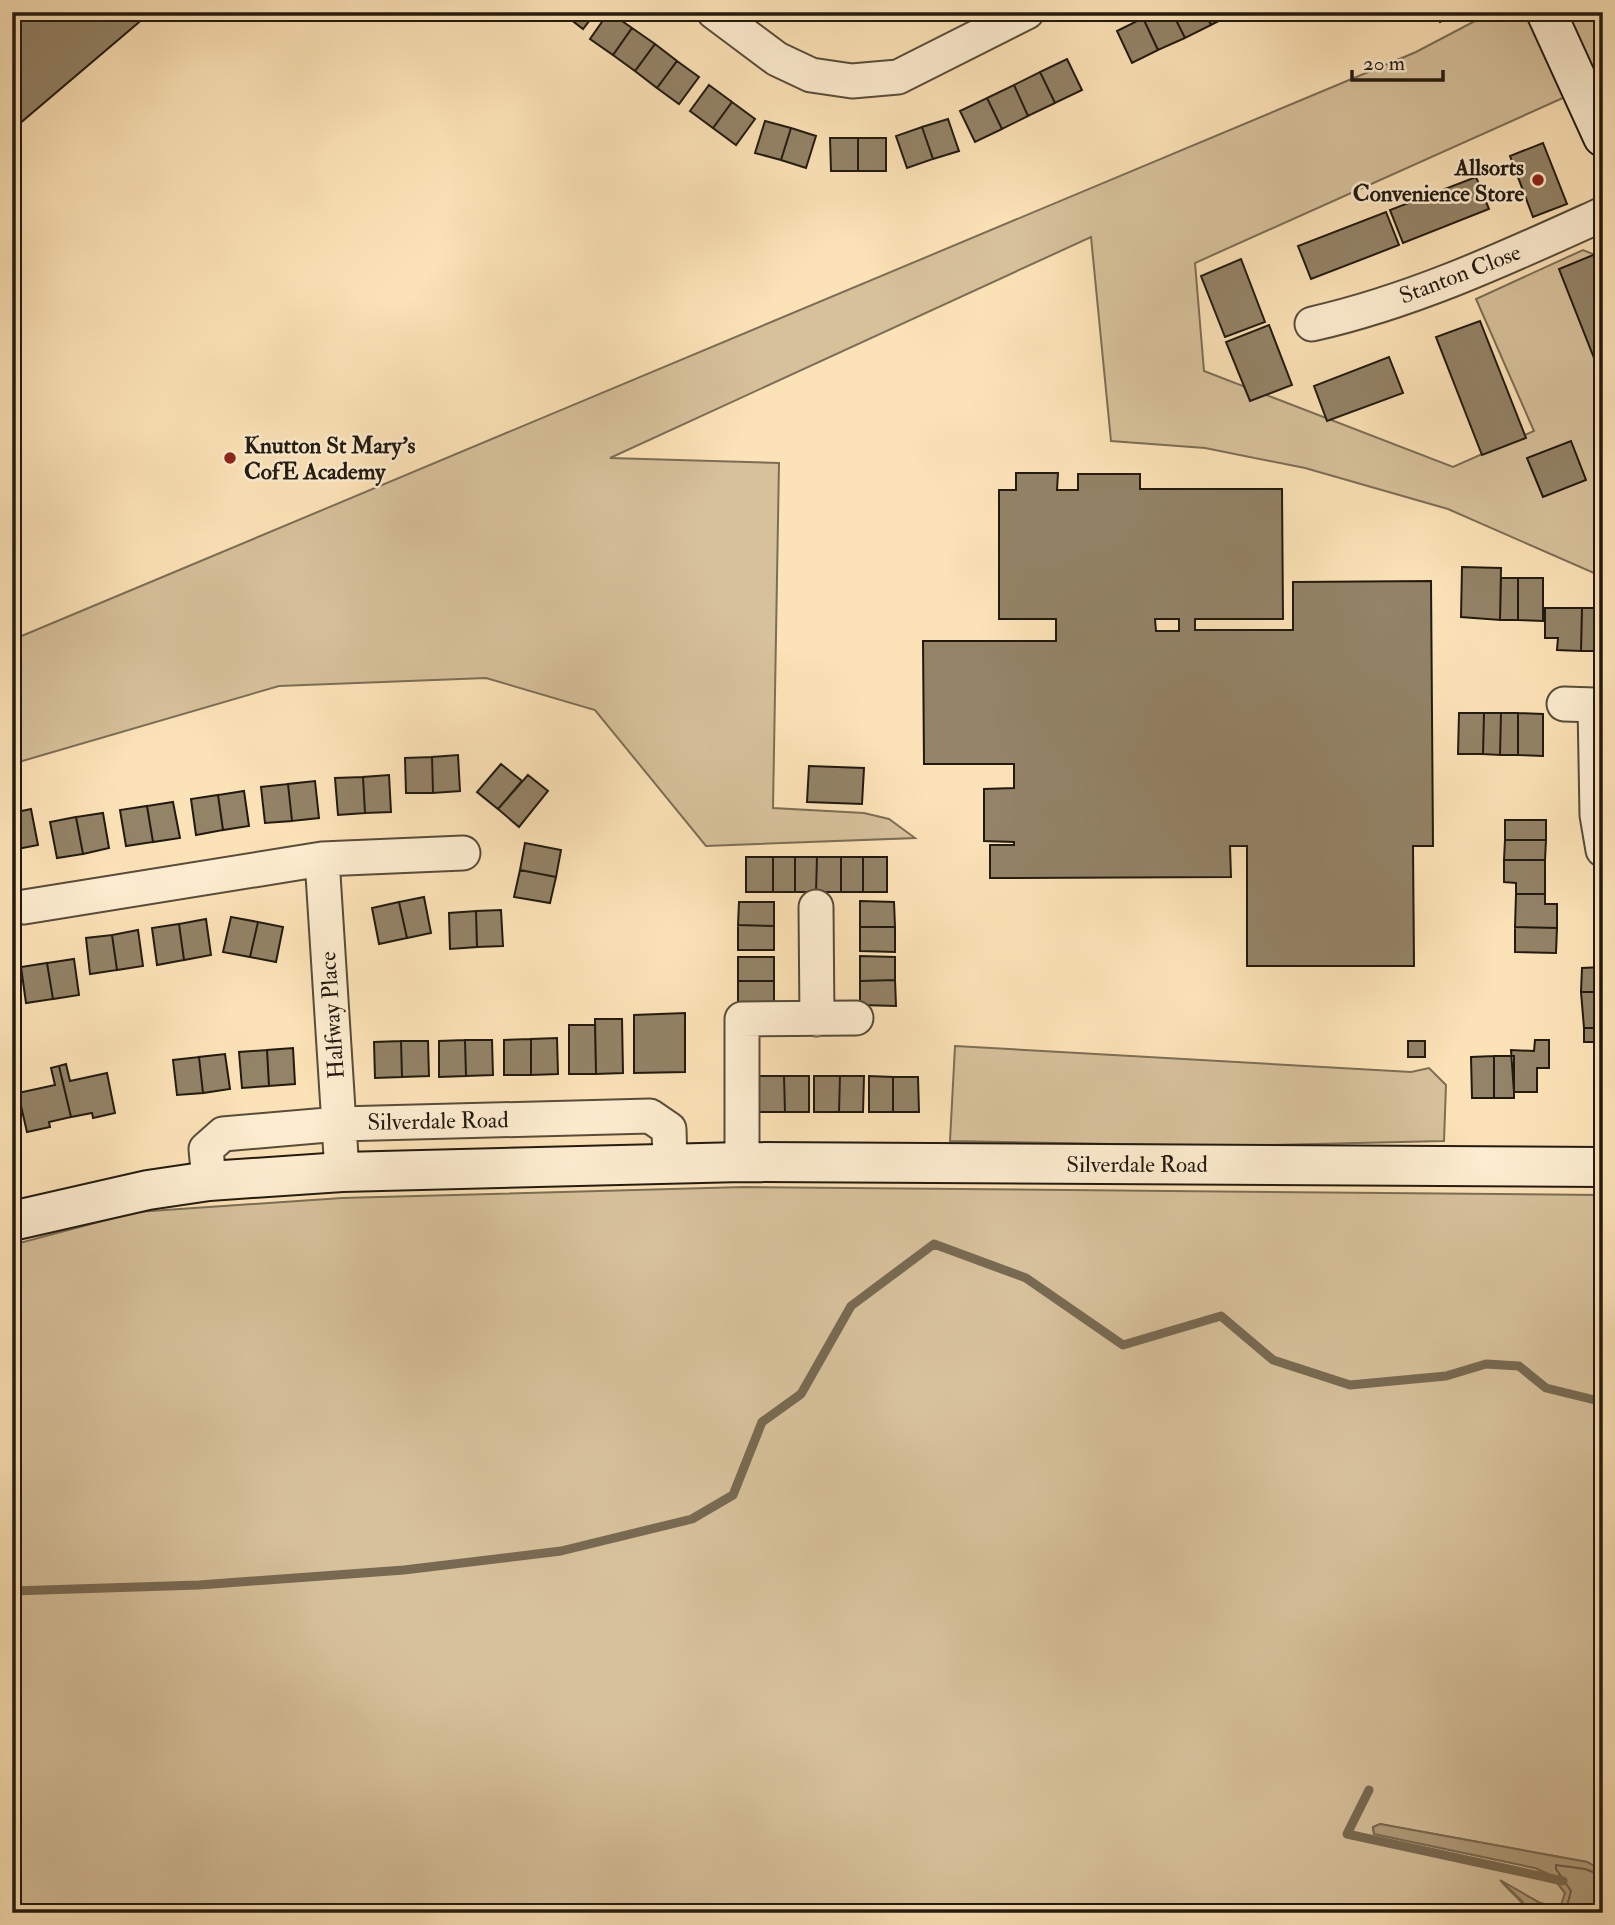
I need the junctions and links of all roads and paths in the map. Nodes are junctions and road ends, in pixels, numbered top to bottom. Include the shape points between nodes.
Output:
1 (714, 12) edge
2 (1027, 12) edge
3 (1546, 12) edge
4 (1603, 136) edge
5 (1603, 214) edge
6 (1312, 324) dead end
7 (1564, 704) dead end
8 (1603, 850) edge
9 (463, 853) dead end
10 (322, 859) junction
11 (24, 907) dead end
12 (816, 907) dead end
13 (856, 1018) dead end
14 (817, 1019) junction
15 (339, 1124) junction
16 (670, 1146) junction
17 (741, 1163) junction
18 (208, 1165) junction
19 (1603, 1167) edge
20 (342, 1172) junction
21 (12, 1221) edge

1 - 2 street via 776,59 811,75 852,81 898,77
3 - 4 main road
5 - 6 street, Stanton Close via 1467,276
7 - 8 street via 1595,705 1597,815
9 - 10 street
10 - 11 street
10 - 15 street, Halfway Place
12 - 14 street
13 - 14 street
14 - 17 street via 741,1019
15 - 16 street, Silverdale Road via 650,1116
15 - 18 street, Silverdale Road via 223,1134
15 - 20 street, Halfway Place
16 - 17 main road, Silverdale Road
16 - 20 main road, Silverdale Road
17 - 19 main road, Silverdale Road
18 - 20 main road, Silverdale Road
18 - 21 main road, Silverdale Road

